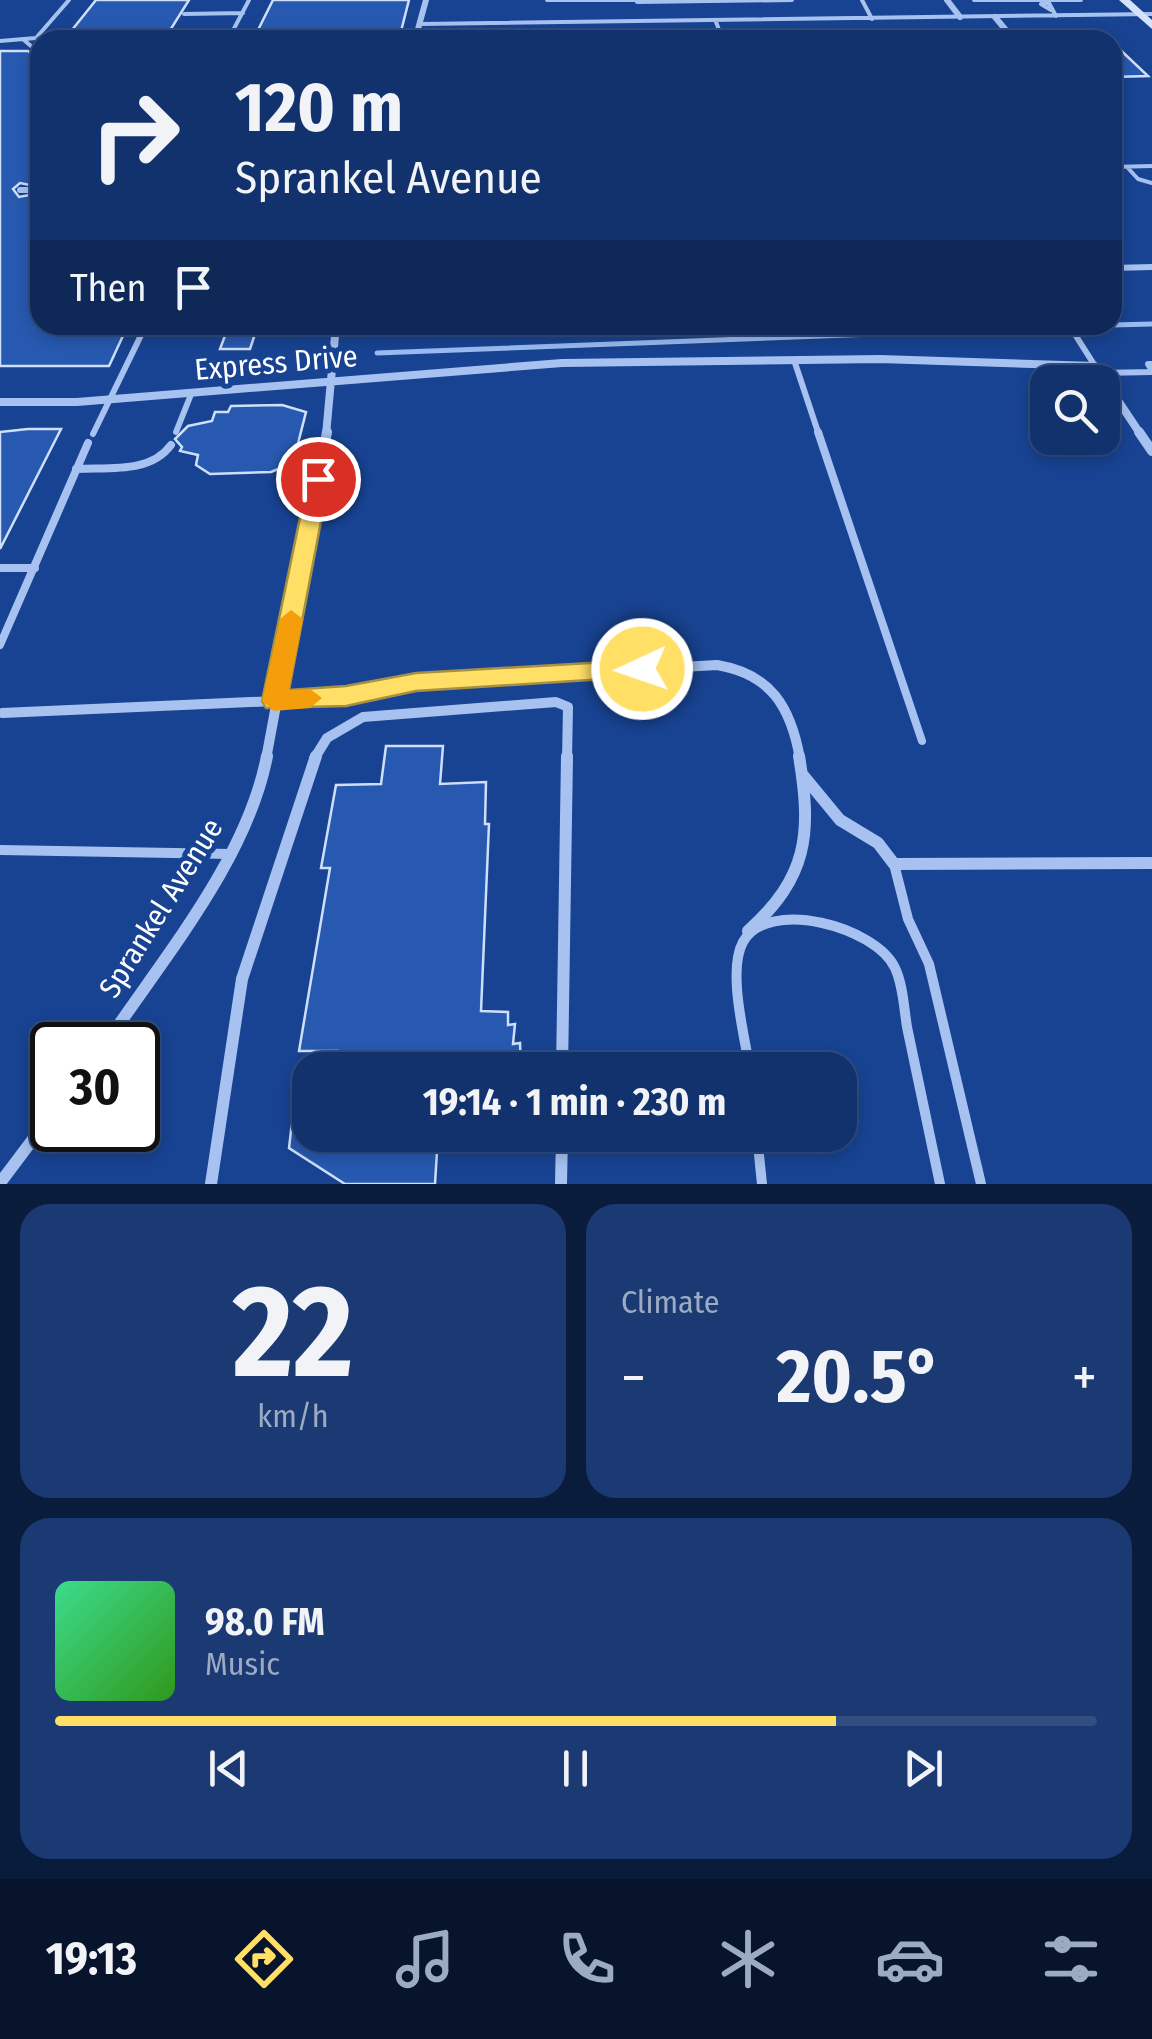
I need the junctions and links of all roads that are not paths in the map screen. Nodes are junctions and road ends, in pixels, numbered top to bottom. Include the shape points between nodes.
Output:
1 (69, 0) edge
2 (249, 0) edge
3 (426, 0) edge
4 (547, 0) edge
5 (745, 0) edge
6 (792, 0) edge
7 (862, 0) edge
8 (946, 0) edge
9 (974, 0) edge
10 (1082, 0) edge
11 (1124, 0) edge
12 (636, 1) edge
13 (1044, 2) edge
14 (577, 3) junction
15 (213, 13) junction
16 (242, 13) junction
17 (184, 14) dead end
18 (1139, 14) junction
19 (1152, 14) edge
20 (1056, 16) junction
21 (994, 17) junction
22 (960, 18) junction
23 (872, 19) junction
24 (716, 22) junction
25 (578, 23) junction
26 (420, 24) junction
27 (1152, 26) edge
28 (43, 30) edge
29 (203, 30) edge
30 (233, 30) edge
31 (418, 30) edge
32 (719, 30) edge
33 (1005, 30) edge
34 (30, 39) edge
35 (24, 40) junction
36 (0, 41) edge
37 (30, 45) edge
38 (1152, 166) edge
39 (1122, 167) edge
40 (1128, 167) junction
41 (1152, 183) edge
42 (20, 190) dead end
43 (30, 190) edge
44 (1122, 268) edge
45 (1152, 268) edge
46 (141, 335) edge
47 (336, 335) edge
48 (1075, 335) edge
49 (794, 360) junction
50 (1094, 365) edge
51 (1030, 368) edge
52 (1152, 369) edge
53 (1120, 370) edge
54 (336, 380) junction
55 (192, 392) junction
56 (111, 399) junction
57 (0, 402) edge
58 (1120, 404) edge
59 (176, 432) dead end
60 (171, 445) dead end
61 (1152, 452) edge
62 (76, 468) junction
63 (0, 568) edge
64 (35, 568) junction
65 (0, 644) edge
66 (274, 701) junction
67 (1, 713) edge
68 (922, 741) dead end
69 (801, 774) junction
70 (0, 850) edge
71 (232, 854) junction
72 (894, 864) junction
73 (1152, 864) edge
74 (748, 931) junction
75 (120, 1022) edge
76 (562, 1052) edge
77 (748, 1052) edge
78 (30, 1143) edge
79 (562, 1152) edge
80 (759, 1152) edge
81 (0, 1183) edge
82 (212, 1184) edge
83 (562, 1184) edge
84 (762, 1184) edge
85 (940, 1184) edge
86 (981, 1184) edge

1 - 28 lane
2 - 16 lane
3 - 26 street
4 - 14 lane
5 - 6 lane
5 - 12 lane
7 - 23 lane
8 - 22 street
9 - 13 lane
10 - 13 lane
11 - 18 main road
12 - 14 lane
13 - 20 lane
14 - 25 lane
15 - 16 lane
15 - 17 lane
15 - 29 lane
16 - 30 lane
18 - 19 lane
18 - 20 lane
18 - 27 main road
20 - 21 lane
21 - 22 lane
21 - 33 street
22 - 23 lane
23 - 24 lane
24 - 25 lane
24 - 32 lane
25 - 26 lane
26 - 31 street
34 - 35 lane
35 - 36 lane
35 - 37 lane
38 - 40 lane
39 - 40 lane
40 - 41 lane
42 - 43 lane
44 - 45 lane
46 - 56 lane
47 - 54 street, Sprankel Avenue
48 - 50 lane
49 - 51 street, Express Drive
49 - 54 street, Express Drive via 562,363
49 - 68 lane
52 - 53 lane
54 - 55 street, Express Drive
54 - 66 street, Sprankel Avenue
55 - 56 street, Express Drive
55 - 59 lane
56 - 57 street, Express Drive
56 - 62 lane
58 - 61 street
60 - 62 lane via 153,462
62 - 64 lane
63 - 64 lane
64 - 65 lane
66 - 67 street
66 - 69 street via 416,682 718,665 738,668 775,690
66 - 71 street, Sprankel Avenue via 260,792
69 - 72 street via 840,820 878,844
69 - 74 street via 806,829 800,864 781,899
70 - 71 lane
71 - 75 street, Sprankel Avenue
72 - 73 street
72 - 86 lane via 929,964
74 - 77 lane via 738,966
74 - 85 lane via 769,922 814,921 854,932 890,956
76 - 82 street via 568,707 556,702 363,717 327,738 310,765 242,979
78 - 81 street
79 - 83 street
80 - 84 lane

